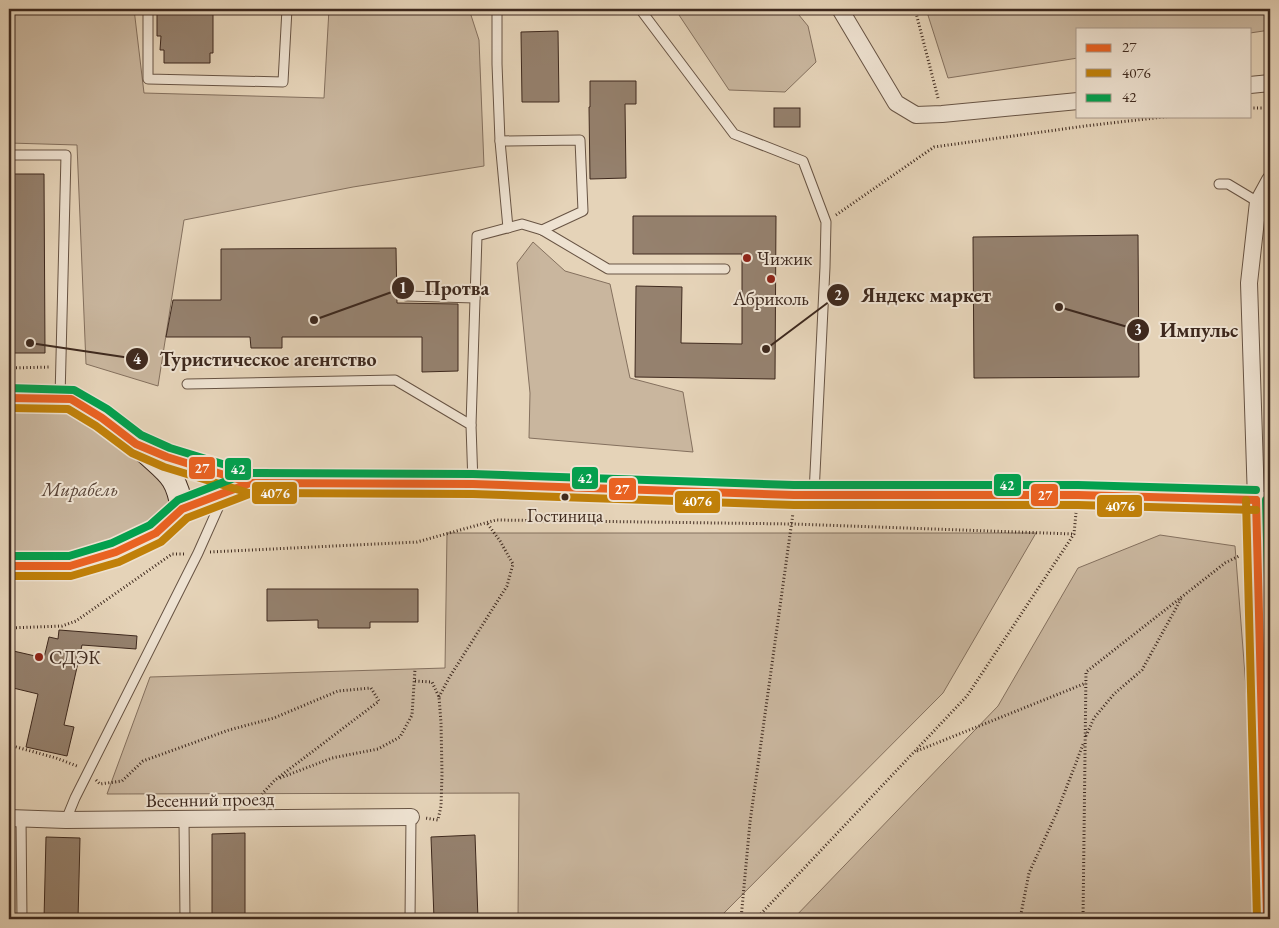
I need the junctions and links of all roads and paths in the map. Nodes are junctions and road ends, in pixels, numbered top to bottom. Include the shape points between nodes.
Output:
1 (148, 9) edge
2 (288, 9) edge
3 (497, 9) edge
4 (640, 9) edge
5 (840, 9) edge
6 (916, 9) edge
7 (1270, 83) edge
8 (1252, 85) edge
9 (1076, 101) edge
10 (1252, 108) edge
11 (1270, 108) edge
12 (942, 114) junction
13 (1155, 118) edge
14 (500, 141) junction
15 (9, 156) edge
16 (1270, 180) edge
17 (1219, 184) dead end
18 (1258, 202) junction
19 (826, 222) junction
20 (508, 228) junction
21 (542, 230) junction
22 (725, 270) dead end
23 (406, 296) dead end
24 (475, 298) junction
25 (61, 366) junction
26 (9, 368) edge
27 (187, 384) dead end
28 (9, 398) edge
29 (60, 398) junction
30 (471, 425) junction
31 (136, 444) junction
32 (250, 483) junction
33 (473, 484) junction
34 (226, 492) junction
35 (804, 495) junction
36 (1078, 495) junction
37 (1263, 500) edge
38 (182, 509) junction
39 (486, 523) junction
40 (793, 524) junction
41 (1074, 534) junction
42 (198, 553) junction
43 (1225, 563) dead end
44 (9, 566) edge
45 (1183, 596) junction
46 (9, 628) edge
47 (415, 669) dead end
48 (415, 681) junction
49 (1086, 683) junction
50 (439, 697) junction
51 (1085, 740) junction
52 (9, 745) edge
53 (914, 752) junction
54 (88, 771) junction
55 (275, 780) junction
56 (262, 794) dead end
57 (411, 817) junction
58 (15, 818) edge
59 (66, 820) junction
60 (184, 820) junction
61 (22, 919) edge
62 (185, 919) edge
63 (410, 919) edge
64 (741, 919) edge
65 (756, 919) edge
66 (1020, 919) edge
67 (1083, 919) edge
68 (1267, 919) edge

1 - 2 lane via 148,79 283,82
3 - 14 lane
4 - 19 lane via 734,134 803,162
5 - 12 street via 896,103 916,115
6 - 12 path
7 - 8 street
9 - 12 street
10 - 11 path
13 - 19 path via 934,147
14 - 20 lane
14 - 21 lane via 580,140 583,212
15 - 25 lane via 66,156
16 - 18 street
17 - 18 lane via 1228,184
18 - 37 street via 1249,283
19 - 35 lane via 825,277
20 - 21 lane via 522,224
20 - 24 lane via 477,236
21 - 22 lane via 608,269
23 - 24 lane
24 - 30 lane
25 - 26 path
25 - 29 lane
27 - 30 lane via 395,380
28 - 29 street
29 - 31 street via 79,403
30 - 33 lane
31 - 32 street
31 - 38 street via 172,477
32 - 33 street
32 - 34 street
33 - 35 street
34 - 38 street
34 - 42 lane
35 - 36 street
35 - 40 path
36 - 37 street
36 - 41 path
37 - 68 street
38 - 44 street via 156,533 116,552 70,566
39 - 40 path via 496,520
39 - 42 path via 417,542
39 - 50 path via 513,564 509,579
40 - 41 path
40 - 64 path via 750,822
41 - 53 path via 968,696
42 - 46 path via 172,554 76,621 62,626
42 - 54 lane
43 - 45 path
45 - 49 path via 1086,672
45 - 51 path via 1142,670 1114,694 1094,718
47 - 48 path
48 - 50 path via 432,682
48 - 55 path via 412,715 400,737 378,749 332,758
49 - 51 path
49 - 53 path
50 - 57 path via 442,774 438,820
51 - 66 path via 1029,873
51 - 67 path
52 - 54 path
53 - 65 path
54 - 55 path via 100,784 122,781 143,761 229,730 274,718 338,691 371,688 380,701
54 - 59 lane
55 - 56 path
57 - 60 street, Весенний проезд
57 - 63 lane
58 - 59 street, Весенний проезд
58 - 61 lane
59 - 60 street, Весенний проезд
60 - 62 lane

